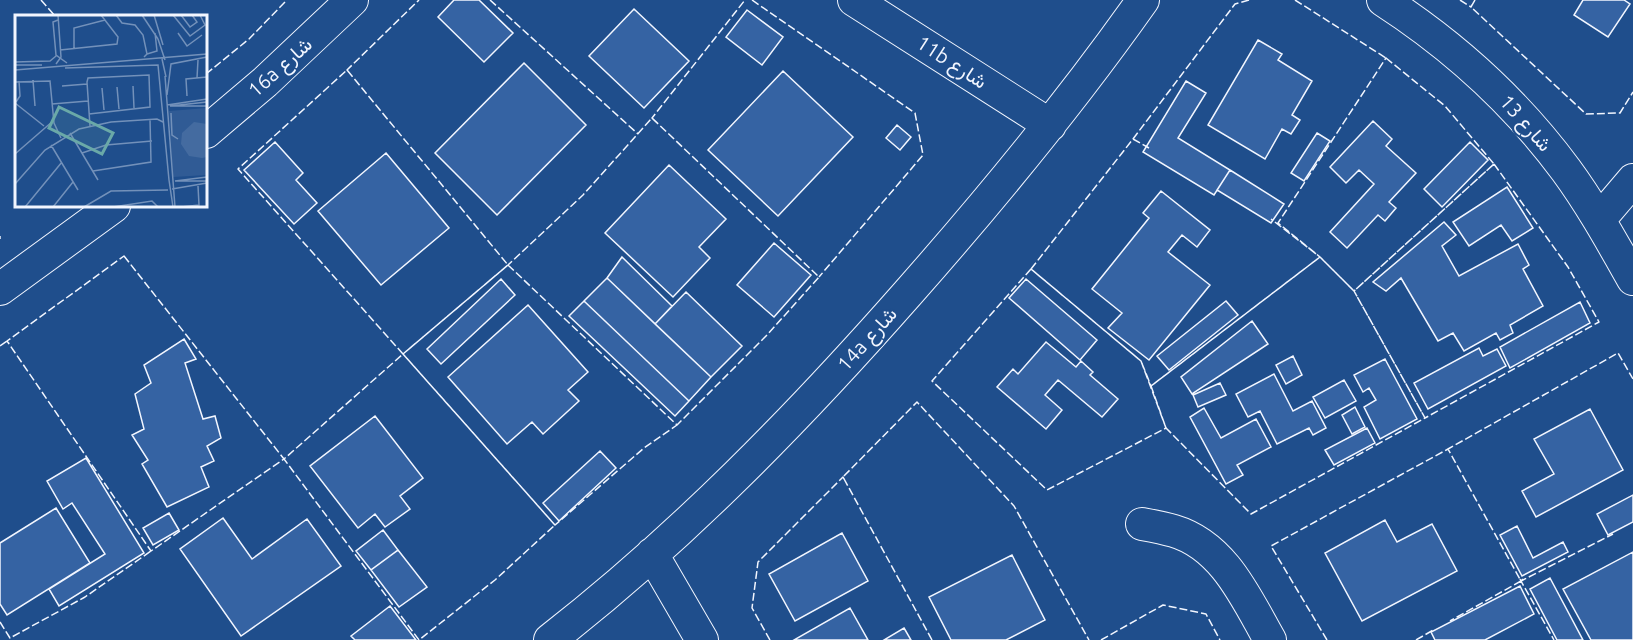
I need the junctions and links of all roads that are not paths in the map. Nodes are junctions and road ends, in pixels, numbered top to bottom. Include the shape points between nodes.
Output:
1 (352, 0) edge
2 (854, 0) edge
3 (1143, 0) edge
4 (1383, 0) edge
5 (1050, 125) junction
6 (207, 131) edge
7 (1633, 180) edge
8 (113, 207) edge
9 (1599, 220) junction
10 (1633, 279) edge
11 (0, 289) edge
12 (1142, 524) dead end
13 (652, 554) junction
14 (550, 640) edge
15 (702, 640) edge
16 (1270, 640) edge

1 - 6 street, 16a شارع
2 - 5 street, 11b شارع
3 - 5 street, 14a شارع
4 - 9 street, شارع 13 via 1463,57 1500,93 1567,171
5 - 13 street, 14a شارع via 866,341 732,480
7 - 9 street
8 - 11 street
9 - 10 street, شارع 13
12 - 16 street via 1175,531 1217,557 1238,584
13 - 14 street, 14a شارع
13 - 15 street

